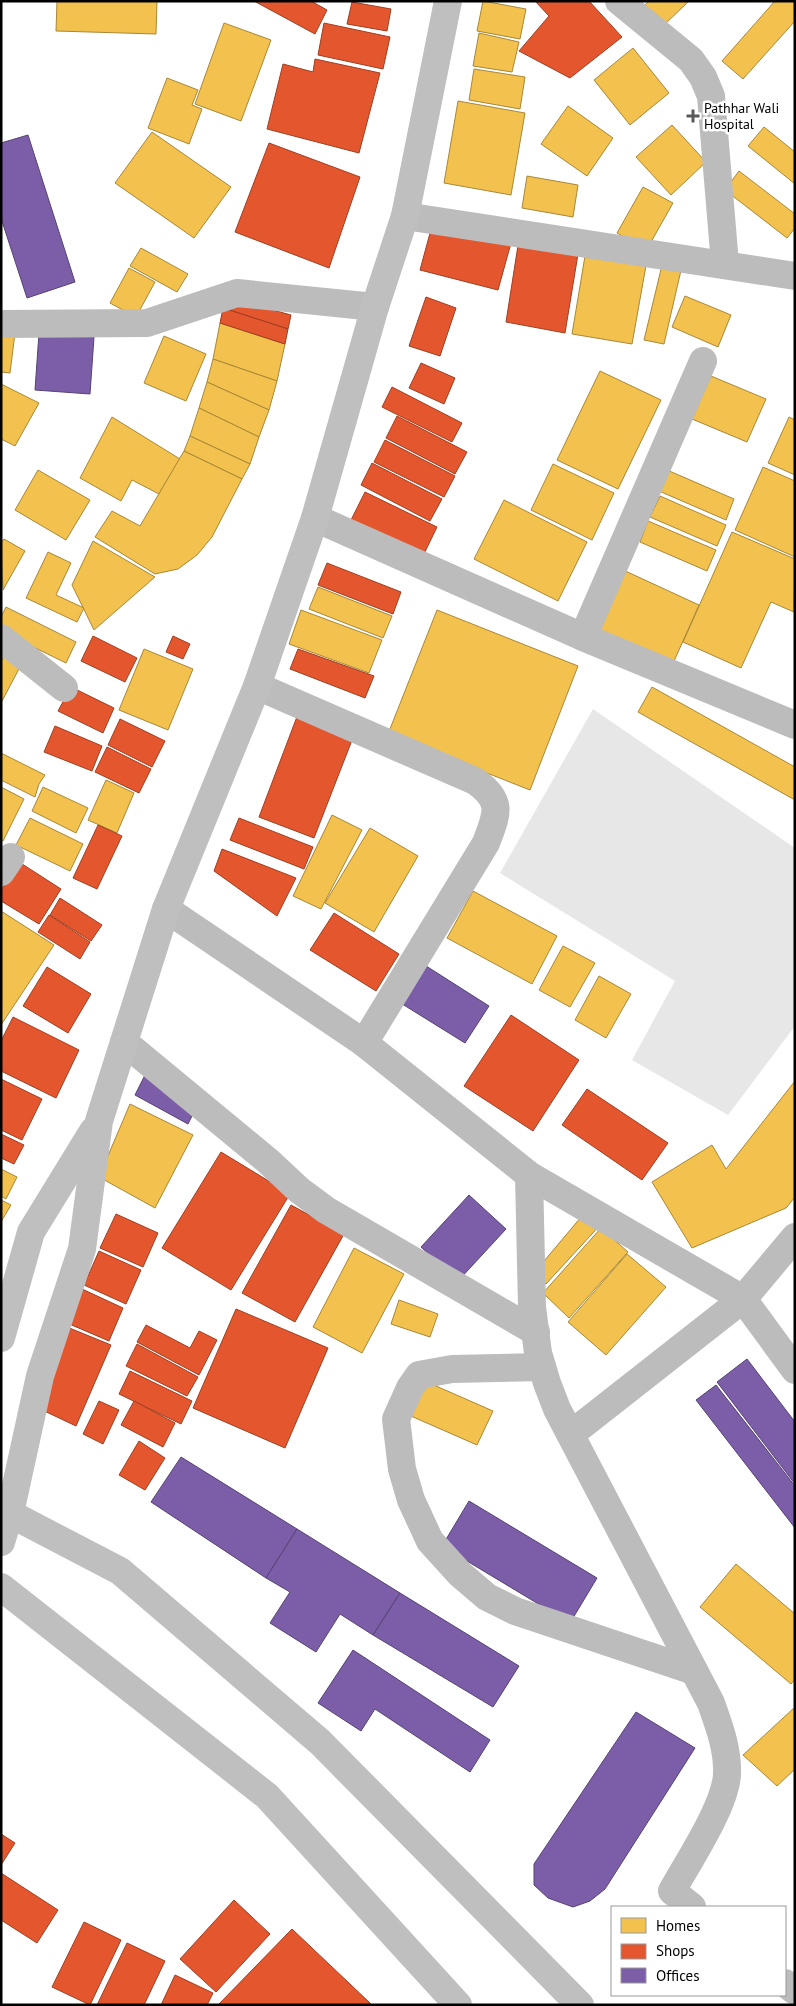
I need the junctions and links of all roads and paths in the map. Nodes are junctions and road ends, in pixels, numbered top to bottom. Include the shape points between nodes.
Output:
1 (448, 1) edge
2 (619, 1) edge
3 (405, 216) junction
4 (725, 264) junction
5 (795, 276) edge
6 (375, 307) junction
7 (2, 317) edge
8 (703, 361) dead end
9 (315, 518) junction
10 (583, 637) junction
11 (1, 638) edge
12 (256, 686) junction
13 (64, 688) dead end
14 (795, 726) edge
15 (166, 909) junction
16 (124, 1042) junction
17 (364, 1043) junction
18 (99, 1121) junction
19 (529, 1175) junction
20 (795, 1237) edge
21 (742, 1298) junction
22 (536, 1332) junction
23 (1, 1338) edge
24 (542, 1367) junction
25 (795, 1370) edge
26 (571, 1434) junction
27 (6, 1511) edge
28 (1, 1542) edge
29 (1, 1587) edge
30 (694, 1671) junction
31 (691, 1906) edge
32 (458, 2005) edge
33 (580, 2005) edge

1 - 3 main road
2 - 4 street via 690,60 703,77 711,96
3 - 4 street
3 - 6 main road
4 - 5 street
6 - 7 street via 237,293 147,323
6 - 9 main road
8 - 10 street
9 - 10 street
9 - 12 main road
10 - 14 street
11 - 13 street
12 - 15 main road
12 - 17 street via 476,781 488,790 496,803 486,843
15 - 16 main road
15 - 17 street
16 - 18 main road
16 - 22 street via 326,1210
17 - 19 street
18 - 23 main road via 31,1232
18 - 27 main road via 82,1249 40,1376
19 - 21 street
19 - 22 street via 532,1307
20 - 21 street
21 - 25 street
21 - 26 street
22 - 24 street
24 - 26 street
24 - 30 street via 452,1369 419,1374 396,1419 402,1469 411,1500 430,1541 486,1597 515,1611
26 - 30 street
27 - 28 main road
27 - 33 main road via 120,1571 320,1742
29 - 32 main road via 267,1796
30 - 31 street via 711,1703 724,1742 728,1774 719,1805 672,1891

